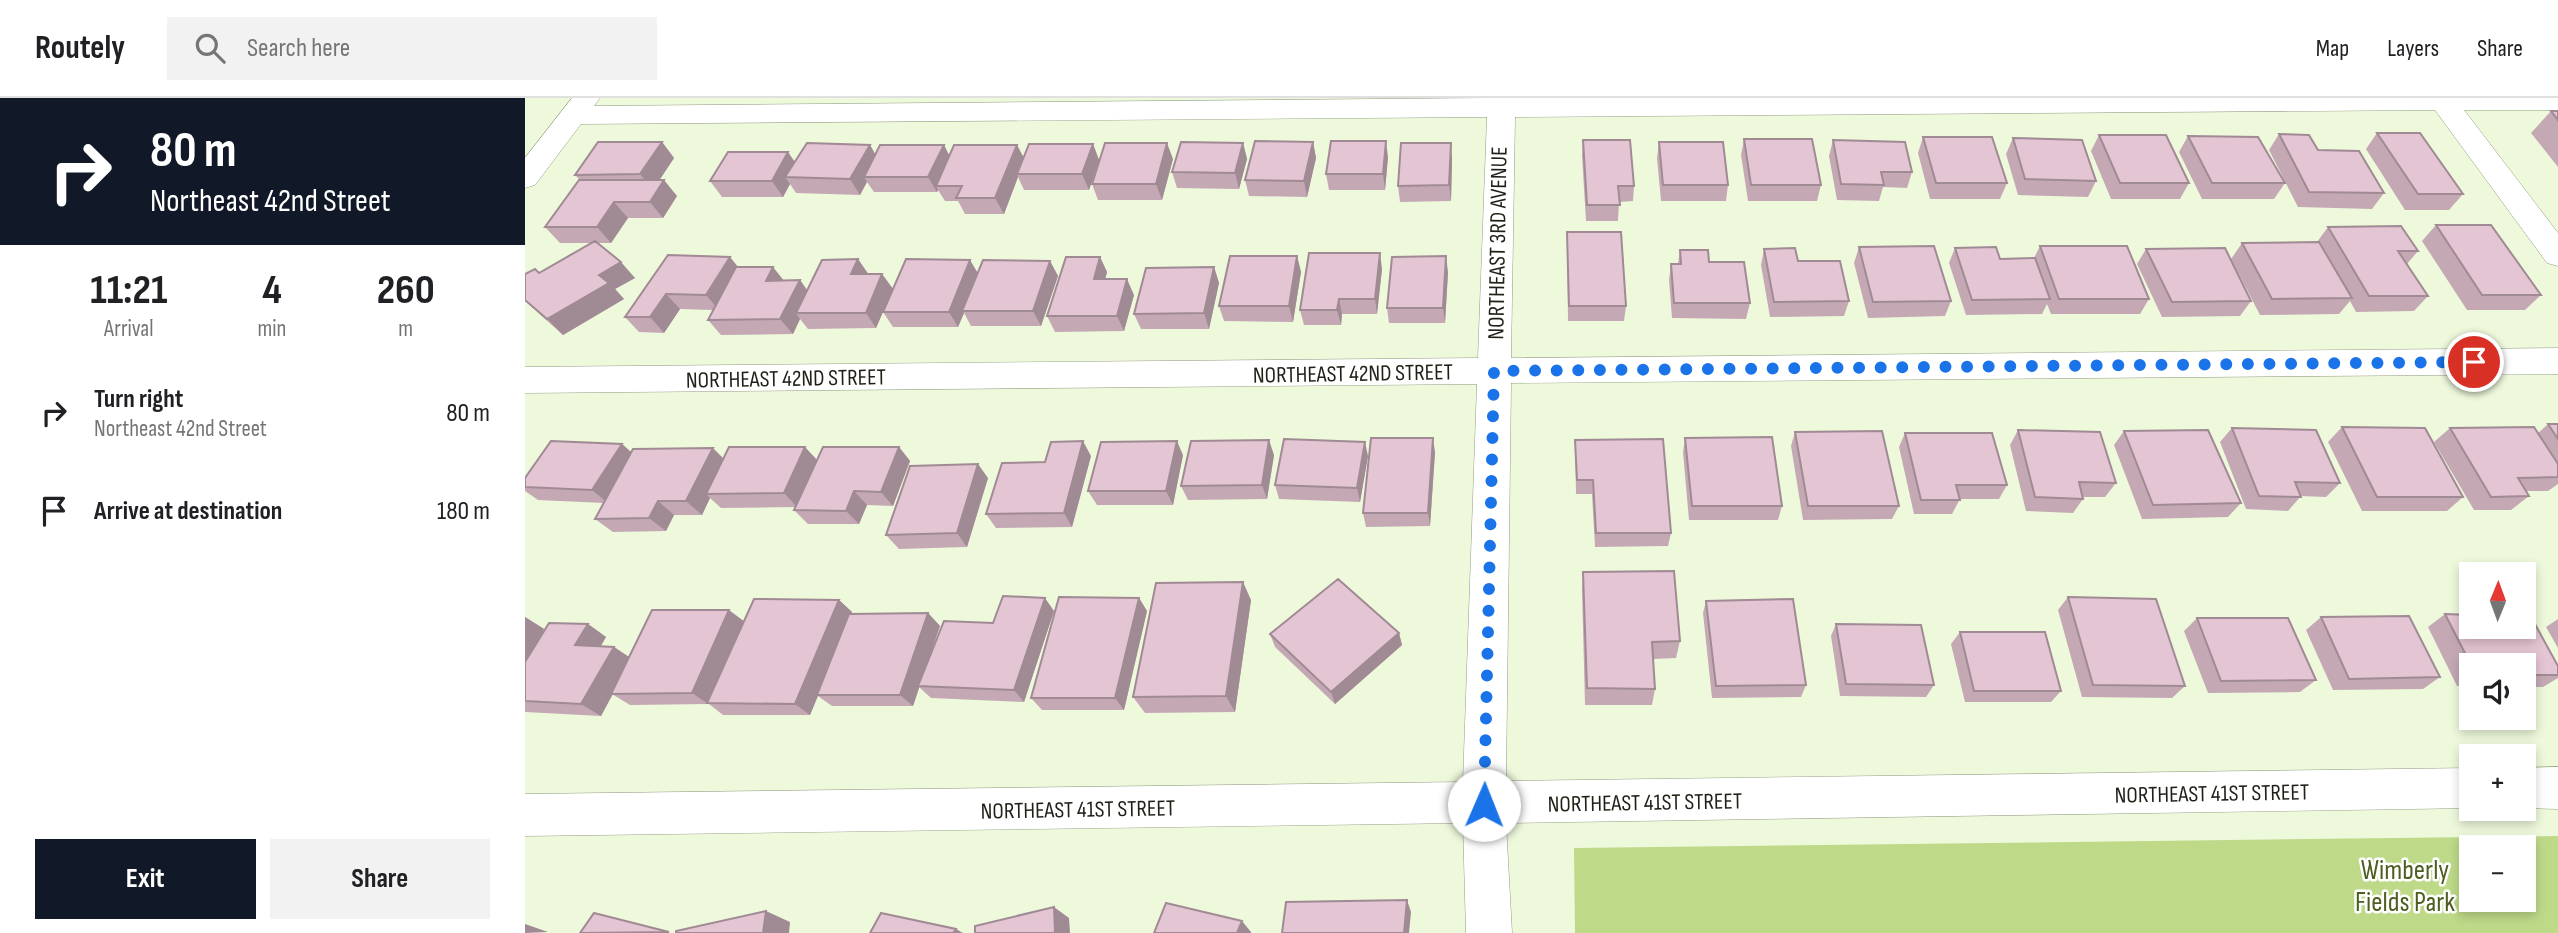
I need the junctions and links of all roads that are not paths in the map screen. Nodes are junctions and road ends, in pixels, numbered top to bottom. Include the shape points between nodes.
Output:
1 (2442, 100) edge
2 (2558, 101) edge
3 (1501, 103) edge
4 (579, 107) edge
5 (525, 178) edge
6 (2558, 256) edge
7 (2558, 361) edge
8 (1494, 371) junction
9 (525, 380) edge
10 (2558, 788) edge
11 (2459, 789) edge
12 (2536, 789) edge
13 (1484, 805) junction
14 (525, 816) edge
15 (1489, 933) edge

1 - 2 street
1 - 3 street
1 - 6 street
3 - 4 street
3 - 8 street, NORTHEAST 3RD AVENUE
4 - 5 street
7 - 8 street, NORTHEAST 42ND STREET
8 - 9 street, NORTHEAST 42ND STREET
8 - 13 street, NORTHEAST 3RD AVENUE
10 - 12 street
11 - 13 street, NORTHEAST 41ST STREET
13 - 14 street, NORTHEAST 41ST STREET
13 - 15 street, NORTHEAST 3RD AVENUE

